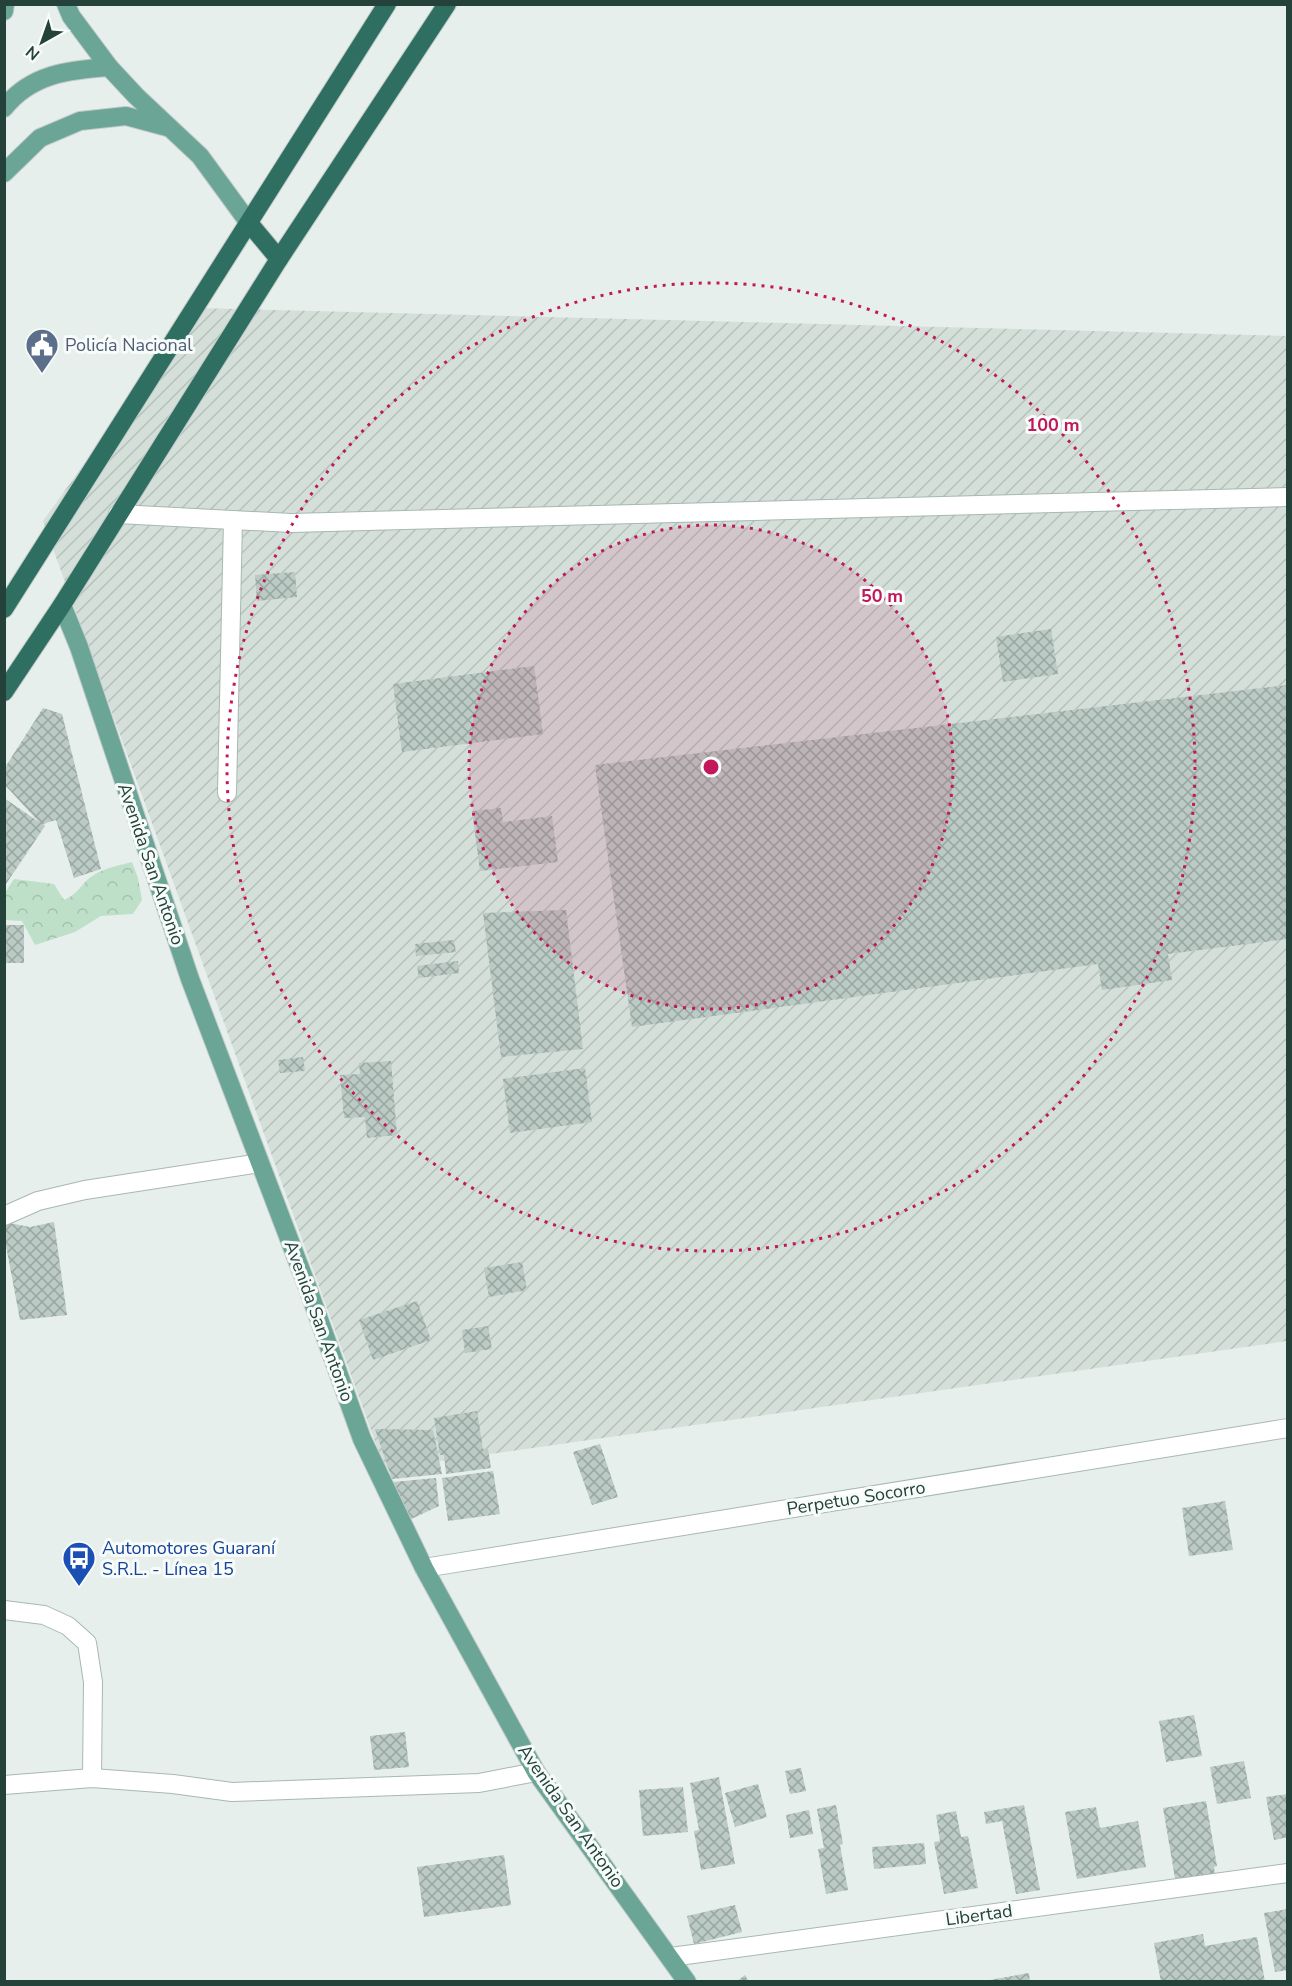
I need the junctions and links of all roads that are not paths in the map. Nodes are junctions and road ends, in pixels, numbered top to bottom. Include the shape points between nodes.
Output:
1 (5, 4) edge
2 (66, 4) edge
3 (387, 4) edge
4 (447, 4) edge
5 (4, 11) edge
6 (109, 67) junction
7 (4, 108) edge
8 (171, 128) junction
9 (4, 173) edge
10 (249, 223) junction
11 (279, 259) junction
12 (1287, 497) edge
13 (118, 514) junction
14 (233, 520) junction
15 (62, 605) junction
16 (4, 609) edge
17 (4, 692) edge
18 (227, 794) dead end
19 (260, 1163) junction
20 (4, 1216) edge
21 (1287, 1428) edge
22 (424, 1568) junction
23 (4, 1610) edge
24 (536, 1772) junction
25 (92, 1778) junction
26 (4, 1785) edge
27 (1287, 1873) edge
28 (671, 1957) junction
29 (687, 1982) edge

1 - 5 main road
2 - 6 main road
3 - 10 highway
4 - 11 highway
6 - 7 main road via 72,69 40,80
6 - 8 main road
8 - 9 main road via 126,116 80,121 40,138
8 - 10 main road via 200,156
10 - 11 highway
10 - 16 highway
11 - 13 highway
12 - 14 street via 291,523
13 - 14 street
13 - 15 highway
14 - 18 street
15 - 17 highway
15 - 19 main road, Avenida San Antonio via 190,979
19 - 20 street via 85,1190 38,1201
19 - 22 main road, Avenida San Antonio via 362,1439
21 - 22 street, Perpetuo Socorro
22 - 24 main road, Avenida San Antonio
23 - 25 street via 44,1615 68,1626 87,1643 93,1682
24 - 25 street via 479,1783 232,1792
24 - 28 main road, Avenida San Antonio
25 - 26 street
27 - 28 street, Libertad
28 - 29 main road, Avenida San Antonio

